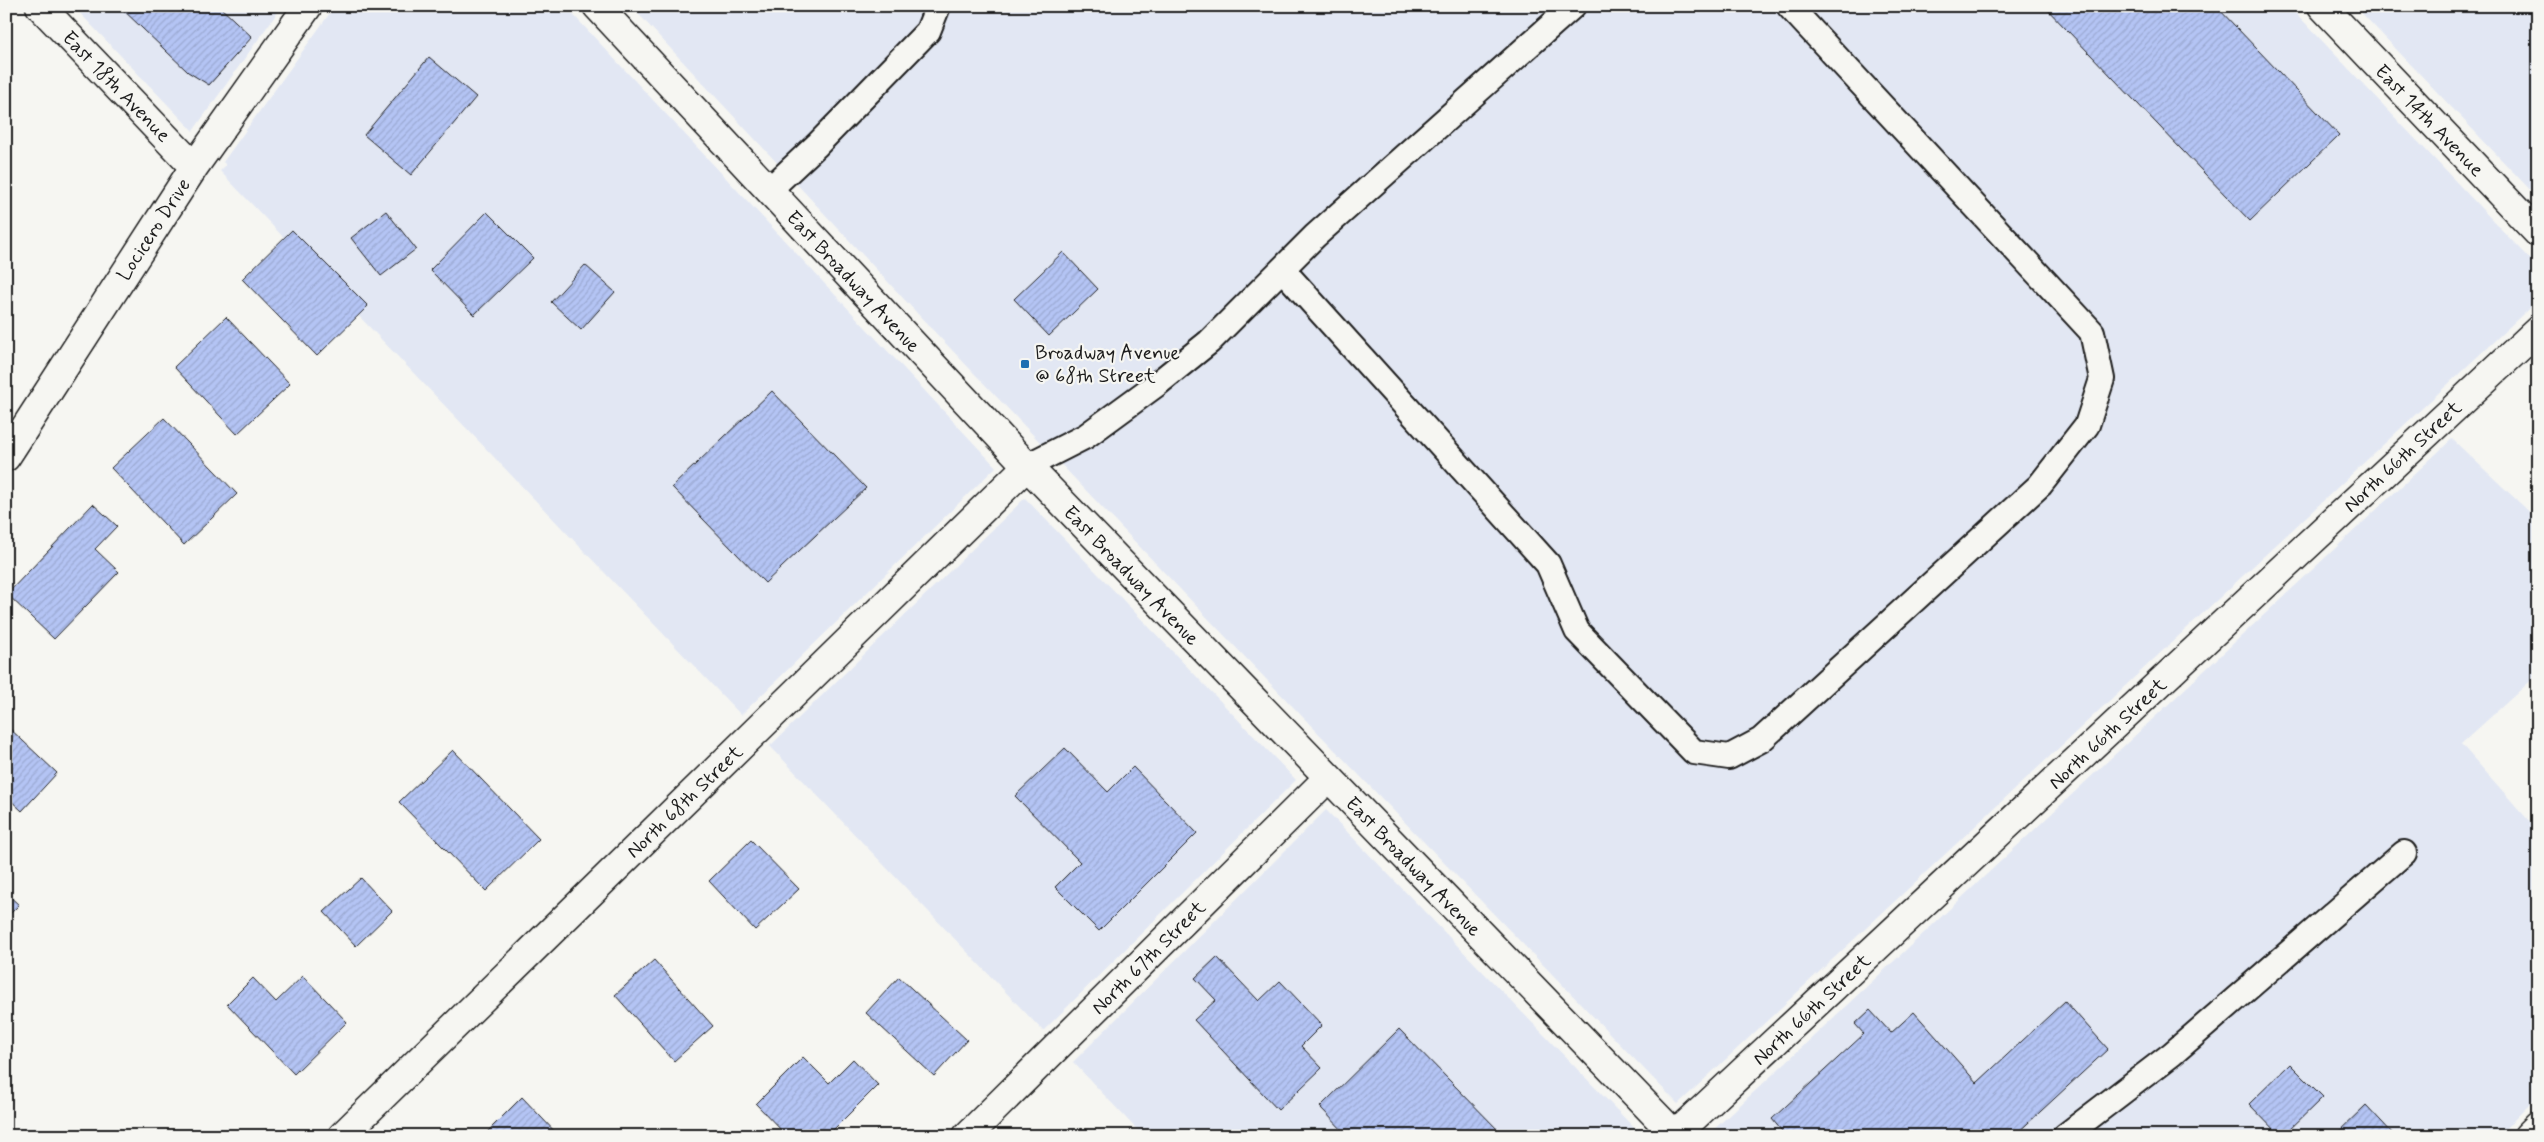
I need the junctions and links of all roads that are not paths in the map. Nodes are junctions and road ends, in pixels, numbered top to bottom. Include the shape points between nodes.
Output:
1 (40, 6) edge
2 (308, 6) edge
3 (597, 6) edge
4 (938, 6) edge
5 (1573, 6) edge
6 (1789, 6) edge
7 (2322, 6) edge
8 (194, 167) junction
9 (769, 190) junction
10 (2538, 233) edge
11 (1282, 269) junction
12 (2538, 330) edge
13 (6, 457) edge
14 (1027, 466) junction
15 (1328, 778) junction
16 (2404, 853) dead end
17 (2538, 1126) edge
18 (342, 1136) edge
19 (967, 1136) edge
20 (1675, 1136) edge
21 (2065, 1136) edge
22 (2528, 1136) edge

1 - 8 street, East 18th Avenue
2 - 8 street, Locicero Drive
3 - 9 street, East Broadway Avenue
4 - 9 lane via 928,31
5 - 11 lane
6 - 11 lane via 2092,332 2102,379 2087,425 2040,485 1761,740 1729,757 1694,752 1577,631 1548,564
7 - 10 street, East 14th Avenue
8 - 13 street, Locicero Drive
9 - 14 street, East Broadway Avenue
11 - 14 lane via 1216,336 1157,384 1086,436
12 - 20 street, North 66th Street
14 - 15 street, East Broadway Avenue
14 - 18 street, North 68th Street
15 - 19 street, North 67th Street
15 - 20 street, East Broadway Avenue
16 - 21 lane via 2172,1054
17 - 22 street

